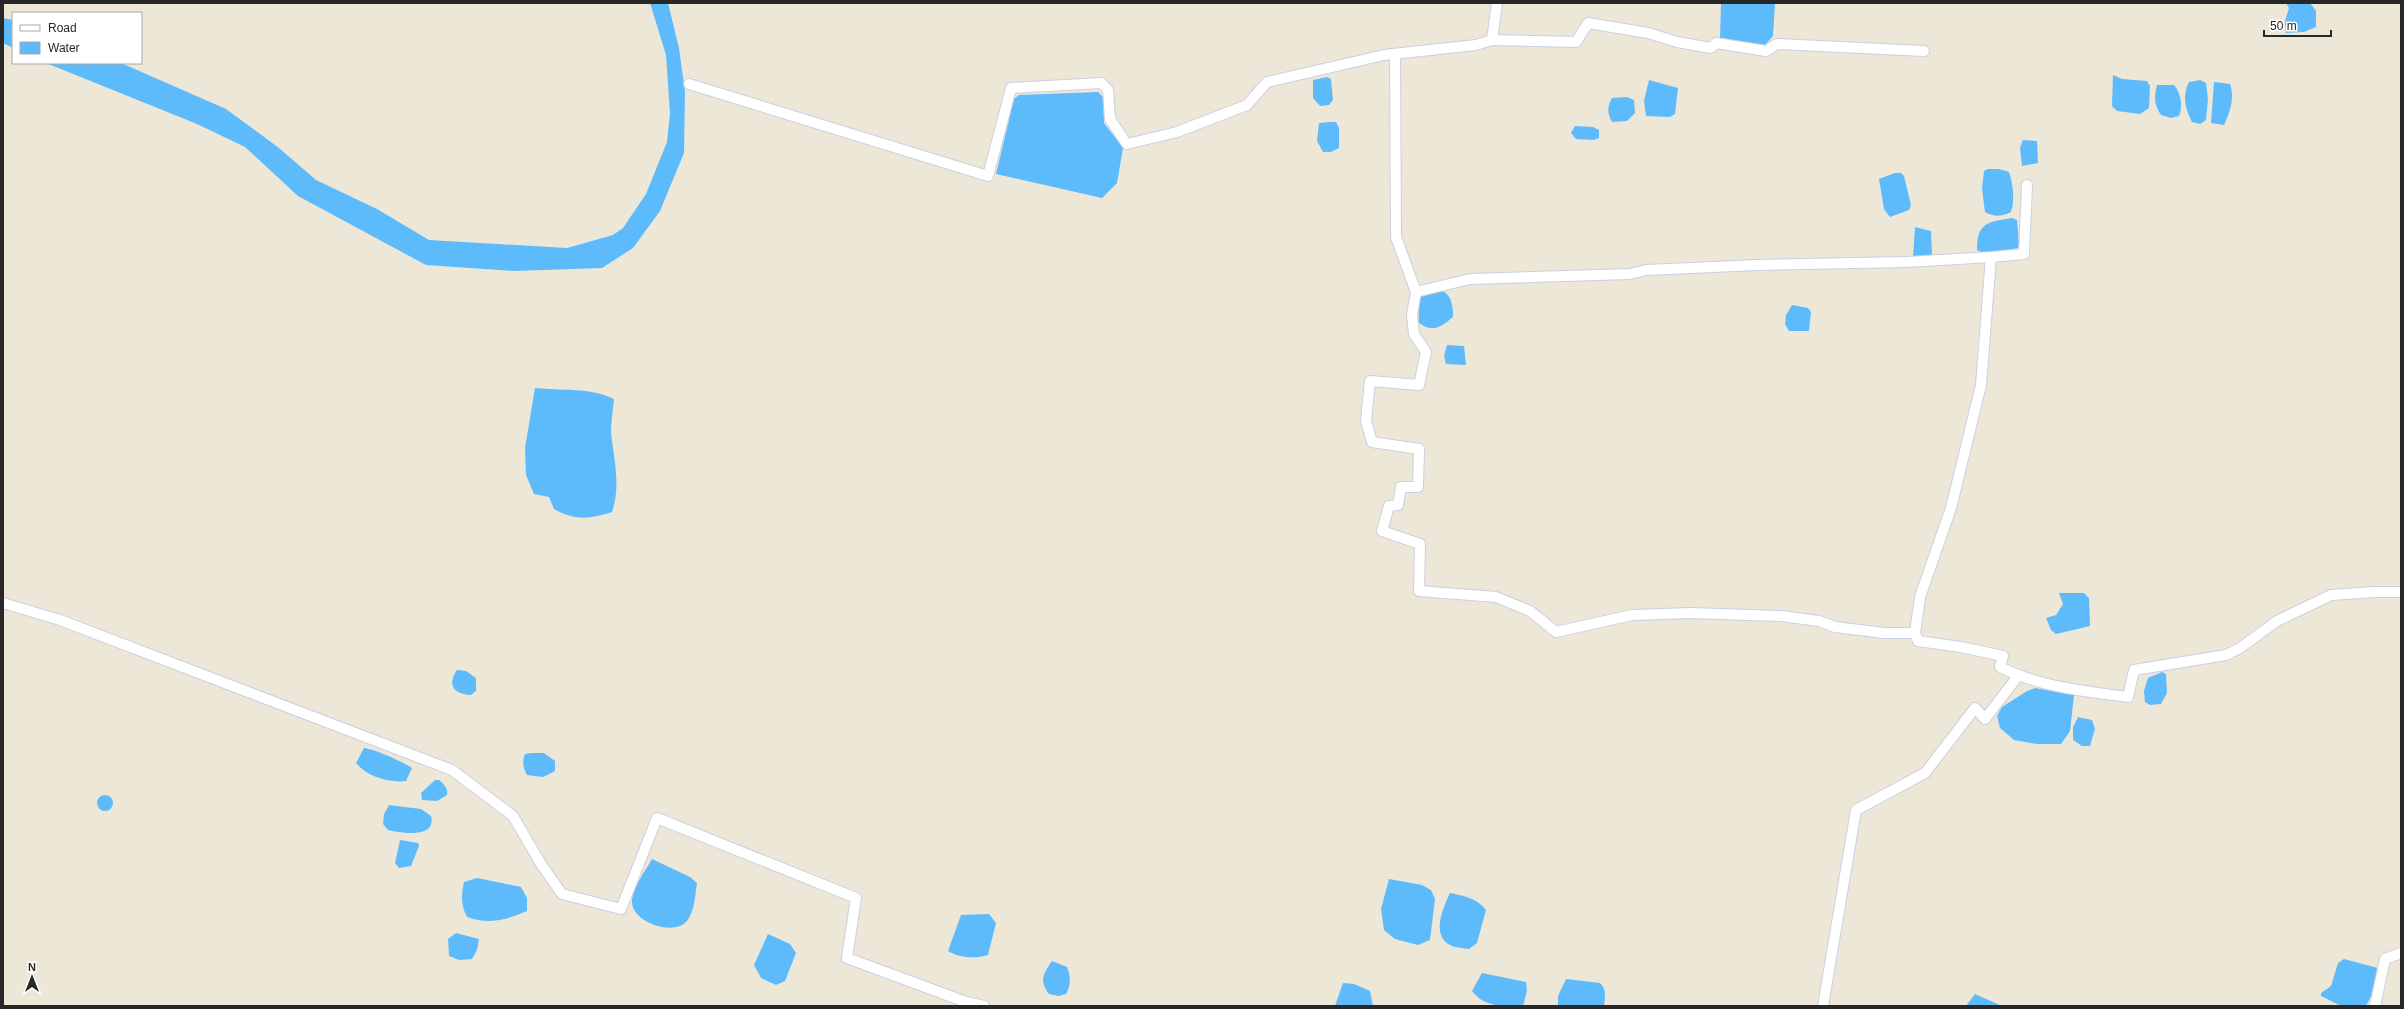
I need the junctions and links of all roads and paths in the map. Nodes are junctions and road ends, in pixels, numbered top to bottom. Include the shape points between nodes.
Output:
1 (1496, 3) edge
2 (1492, 40) junction
3 (1924, 50) dead end
4 (1395, 54) junction
5 (689, 84) dead end
6 (2027, 185) dead end
7 (1991, 257) junction
8 (1416, 292) junction
9 (2401, 592) edge
10 (3, 602) edge
11 (1915, 633) junction
12 (2018, 676) junction
13 (2401, 952) edge
14 (984, 1006) edge
15 (1823, 1006) edge
16 (2375, 1006) edge

1 - 2 street
2 - 3 street via 1576,42 1588,23 1648,33 1677,42 1711,48 1716,43 1766,51 1777,44
2 - 4 street via 1476,45
4 - 5 street via 1268,82 1247,105 1177,132 1127,144 1110,119 1108,90 1101,83 1011,88 988,176
4 - 8 street via 1396,237
6 - 7 street via 2024,254
7 - 8 street via 1470,279
7 - 11 street via 1981,385 1951,508 1920,597
8 - 11 street via 1412,315 1414,334 1426,352 1419,385 1370,381 1366,421 1372,442 1419,449 1418,487 1401,487 1398,505 1389,506 1382,531 1420,544 1419,591 1496,597 1530,611 1556,632 1632,615 1690,613 1781,616 1819,621 1834,627 1884,633
9 - 12 street via 2331,595 2277,622 2226,655 2134,670 2128,697 2055,687
10 - 14 street via 60,620 452,770 513,816 562,894 621,909 657,818 856,898 847,958 966,1002
11 - 12 street via 1918,641 1961,646 2003,656 2000,667
12 - 15 street via 1984,719 1975,708 1925,773 1856,810
13 - 16 street via 2385,959

